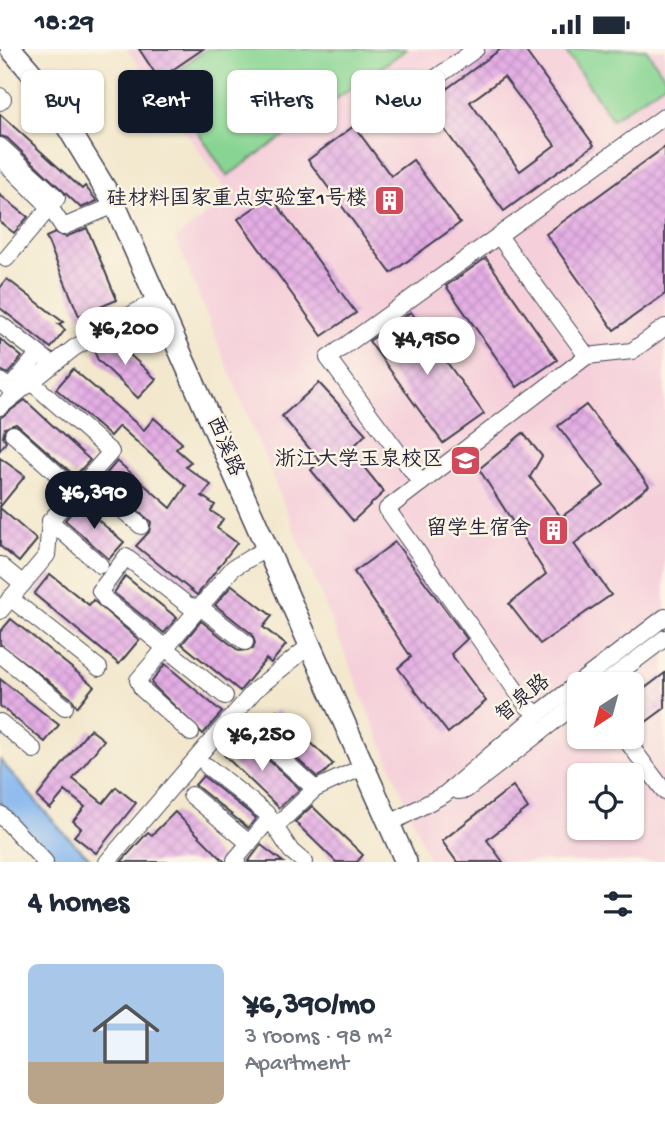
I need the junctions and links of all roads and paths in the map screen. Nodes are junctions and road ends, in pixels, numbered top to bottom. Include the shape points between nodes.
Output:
1 (11, 49) edge
2 (476, 49) edge
3 (445, 71) edge
4 (0, 96) edge
5 (0, 102) edge
6 (665, 116) edge
7 (0, 146) edge
8 (0, 157) edge
9 (115, 205) junction
10 (50, 207) junction
11 (499, 236) junction
12 (2, 258) edge
13 (158, 299) junction
14 (0, 324) edge
15 (665, 327) edge
16 (38, 354) junction
17 (587, 356) junction
18 (52, 364) junction
19 (0, 381) edge
20 (30, 381) junction
21 (0, 407) edge
22 (13, 434) dead end
23 (421, 483) junction
24 (81, 486) junction
25 (50, 521) junction
26 (141, 526) dead end
27 (267, 548) junction
28 (0, 565) edge
29 (100, 565) dead end
30 (23, 584) junction
31 (5, 605) edge
32 (200, 607) junction
33 (665, 617) edge
34 (665, 638) edge
35 (245, 642) dead end
36 (166, 647) junction
37 (308, 647) junction
38 (0, 654) edge
39 (100, 668) dead end
40 (620, 672) edge
41 (225, 696) dead end
42 (65, 707) dead end
43 (567, 711) edge
44 (538, 714) junction
45 (0, 722) edge
46 (191, 733) dead end
47 (257, 736) dead end
48 (633, 749) edge
49 (34, 750) dead end
50 (207, 766) dead end
51 (363, 767) junction
52 (315, 789) junction
53 (665, 792) edge
54 (446, 794) junction
55 (191, 795) dead end
56 (0, 814) edge
57 (273, 822) junction
58 (388, 824) junction
59 (249, 843) junction
60 (45, 862) edge
61 (107, 862) edge
62 (237, 862) edge
63 (304, 862) edge
64 (406, 862) edge

1 - 9 main road, 西溪路 via 43,85
2 - 3 street
4 - 5 street
6 - 11 street
7 - 10 street via 57,198
8 - 10 street
9 - 10 street via 63,227
9 - 13 main road, 西溪路
10 - 12 street
11 - 17 street
11 - 23 street via 328,358
13 - 18 street
13 - 27 main road, 西溪路
14 - 16 street
15 - 17 street via 632,351
16 - 18 street
16 - 19 street via 10,388
17 - 23 street
18 - 20 street
20 - 21 street
20 - 24 street via 111,452
22 - 24 street
23 - 44 street via 387,509 527,706
24 - 25 street
24 - 26 street
25 - 29 street
25 - 30 street via 47,555
27 - 32 street via 233,568
27 - 37 main road, 西溪路
28 - 30 street
30 - 31 street
31 - 39 street
32 - 35 street
32 - 36 street
32 - 36 street via 189,606 126,557 100,591
33 - 44 street, 智泉路
34 - 40 street
36 - 41 street
36 - 46 street via 138,680 142,689
37 - 51 main road, 西溪路
37 - 61 street via 255,690
38 - 42 street
43 - 54 street, 智泉路 via 466,790
44 - 54 street, 智泉路
45 - 49 street
47 - 52 street
48 - 53 street
50 - 57 street
51 - 52 street
51 - 58 main road, 西溪路
52 - 57 street
54 - 58 street, 智泉路
55 - 59 street
56 - 60 street
57 - 59 street
57 - 63 street via 291,851
58 - 64 main road, 西溪路
59 - 62 street

